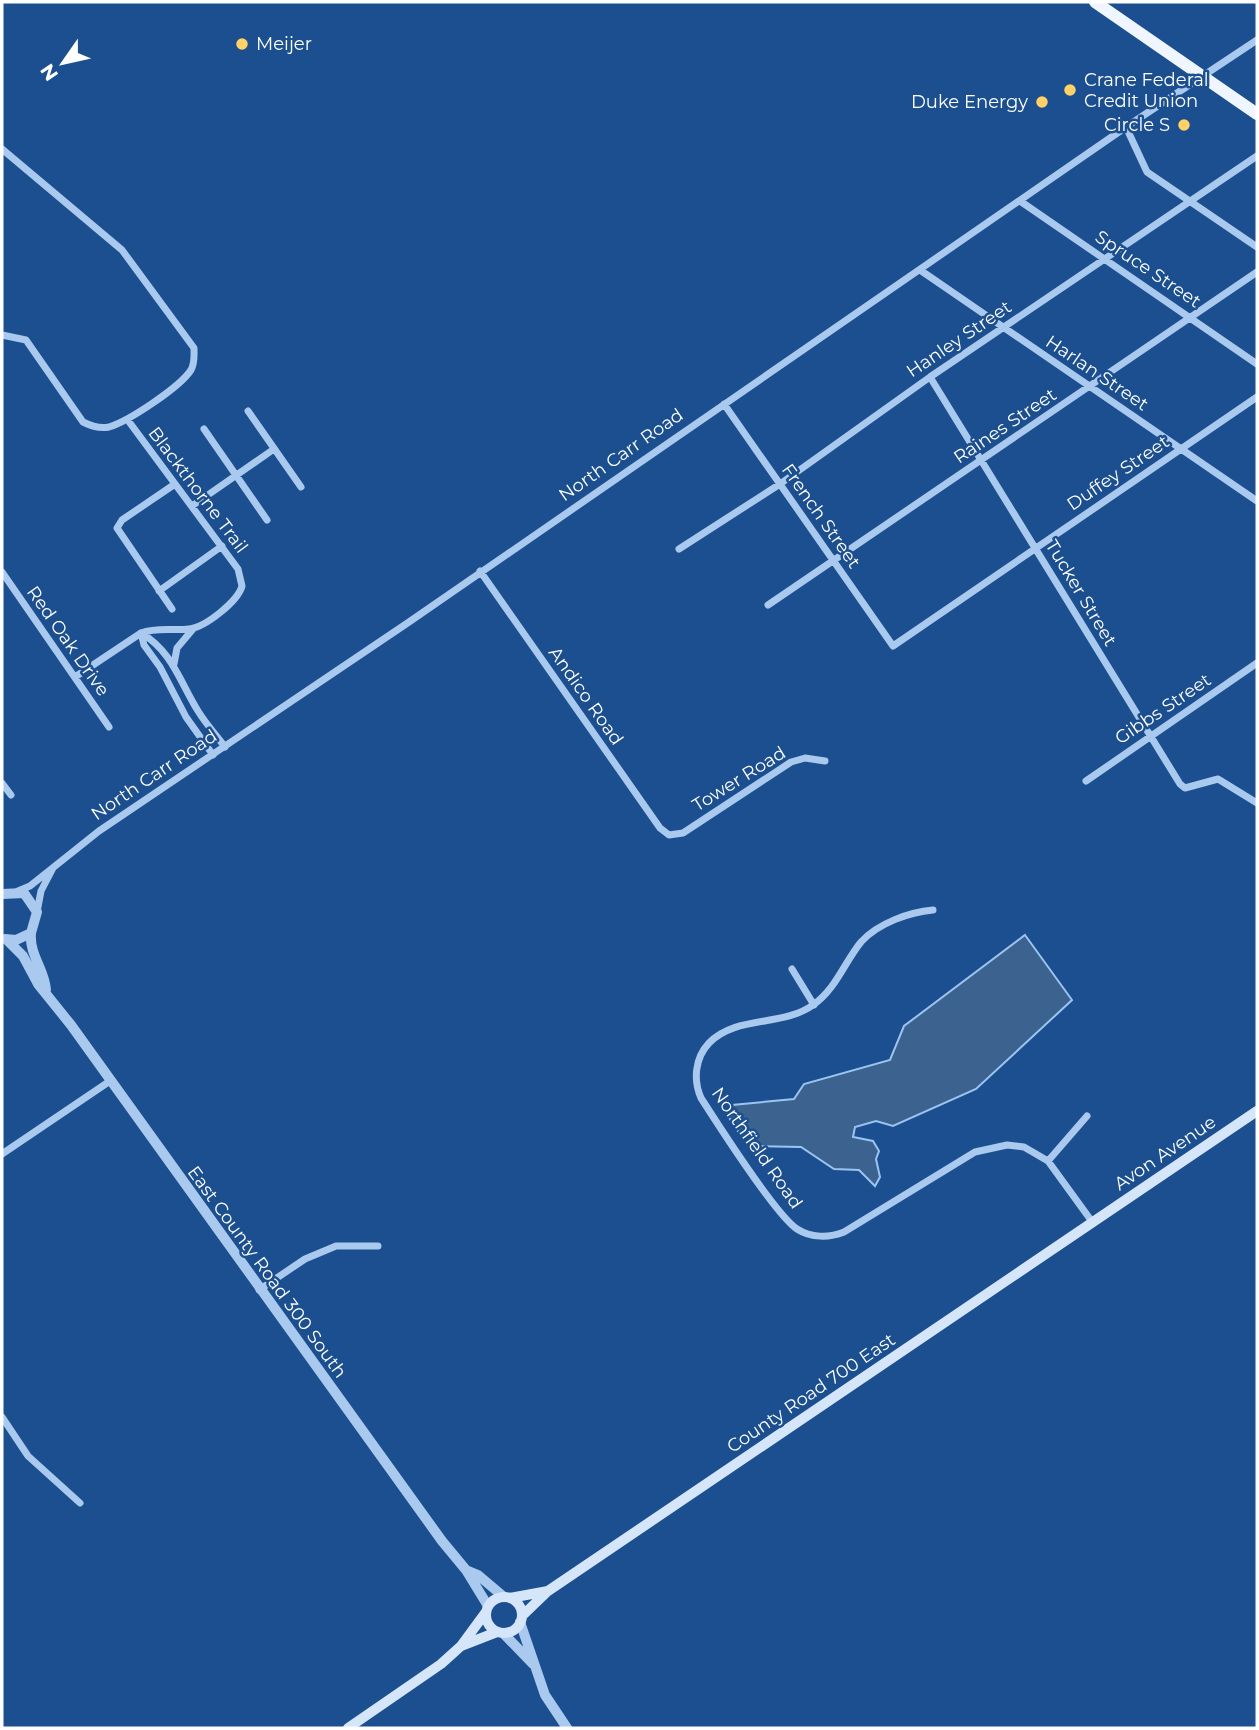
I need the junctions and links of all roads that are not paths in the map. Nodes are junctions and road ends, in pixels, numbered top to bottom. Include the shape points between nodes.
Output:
1 (1094, 2) edge
2 (1257, 40) edge
3 (1204, 77) junction
4 (1257, 114) edge
5 (1126, 127) junction
6 (2, 149) edge
7 (1257, 156) edge
8 (1020, 201) junction
9 (1189, 201) junction
10 (1257, 247) edge
11 (1105, 258) junction
12 (920, 270) junction
13 (1257, 272) edge
14 (1190, 316) junction
15 (1004, 329) junction
16 (2, 335) edge
17 (1257, 364) edge
18 (930, 377) junction
19 (1090, 387) junction
20 (1257, 397) edge
21 (724, 404) junction
22 (248, 411) dead end
23 (127, 419) junction
24 (204, 429) dead end
25 (274, 449) junction
26 (1180, 450) junction
27 (982, 460) junction
28 (236, 475) junction
29 (175, 484) junction
30 (780, 484) junction
31 (301, 487) dead end
32 (1257, 501) edge
33 (192, 506) junction
34 (267, 520) dead end
35 (222, 547) junction
36 (1036, 548) junction
37 (679, 549) dead end
38 (835, 561) junction
39 (480, 571) junction
40 (2, 572) edge
41 (159, 591) junction
42 (768, 605) dead end
43 (172, 609) dead end
44 (193, 629) junction
45 (141, 633) junction
46 (893, 646) joint
47 (1257, 663) edge
48 (174, 664) junction
49 (75, 677) junction
50 (109, 727) dead end
51 (1150, 736) junction
52 (225, 747) junction
53 (213, 755) junction
54 (825, 761) dead end
55 (1086, 782) dead end
56 (2, 783) edge
57 (11, 795) dead end
58 (1257, 803) edge
59 (671, 835) joint
60 (57, 862) junction
61 (7, 891) edge
62 (933, 910) dead end
63 (37, 912) junction
64 (31, 933) junction
65 (5, 939) edge
66 (792, 969) dead end
67 (46, 990) junction
68 (814, 1005) junction
69 (110, 1081) junction
70 (1256, 1115) edge
71 (1087, 1116) dead end
72 (2, 1154) edge
73 (1048, 1161) junction
74 (1093, 1223) junction
75 (378, 1246) dead end
76 (259, 1290) junction
77 (2, 1417) edge
78 (80, 1503) dead end
79 (466, 1570) junction
80 (548, 1591) junction
81 (507, 1597) junction
82 (487, 1609) junction
83 (521, 1619) junction
84 (500, 1632) junction
85 (461, 1646) junction
86 (533, 1664) junction
87 (348, 1728) edge
88 (567, 1728) edge

1 - 3 main road
2 - 3 street, North Carr Road
3 - 4 main road
3 - 5 street, North Carr Road
5 - 8 street, North Carr Road
5 - 9 street via 1147,172
6 - 23 street via 122,250 194,348 192,369 181,382
7 - 9 street, Hanley Street
8 - 11 street, Spruce Street
8 - 12 street, North Carr Road
9 - 10 street
9 - 11 street, Hanley Street
11 - 14 street, Spruce Street
11 - 15 street, Hanley Street
12 - 15 street, Harlan Street
12 - 21 street, North Carr Road
13 - 14 street, Raines Street
14 - 17 street, Spruce Street
14 - 19 street, Raines Street
15 - 18 street, Hanley Street
15 - 19 street, Harlan Street
16 - 23 street via 26,340 83,422 108,428
18 - 27 street, Tucker Street
18 - 30 street, Hanley Street
19 - 26 street, Harlan Street
19 - 27 street, Raines Street
20 - 26 street, Duffey Street
21 - 30 street, French Street
21 - 39 street, North Carr Road
22 - 25 street
23 - 29 street, Blackthorne Trail
24 - 28 street
25 - 28 street
25 - 31 street
26 - 32 street, Harlan Street
26 - 36 street, Duffey Street
27 - 36 street, Tucker Street
27 - 38 street, Raines Street
28 - 33 street
28 - 34 street
29 - 33 street, Blackthorne Trail
29 - 41 street via 117,528
30 - 37 street, Hanley Street
30 - 38 street, French Street
33 - 35 street, Blackthorne Trail
35 - 41 street
35 - 44 street, Blackthorne Trail via 241,576 239,596
36 - 46 street, Duffey Street
36 - 51 street, Tucker Street
38 - 42 street, Raines Street
38 - 46 street, French Street
39 - 52 street, North Carr Road
39 - 59 street, Andico Road via 660,828
40 - 49 street, Red Oak Drive
41 - 43 street
44 - 45 street
44 - 48 street via 177,648
45 - 48 street
45 - 49 street
45 - 53 street via 186,717
47 - 51 street, Gibbs Street
48 - 52 street via 198,711
49 - 50 street, Red Oak Drive
51 - 55 street, Gibbs Street
51 - 58 street, Tucker Street via 1185,788 1214,778
52 - 53 street, North Carr Road
53 - 60 street, North Carr Road
54 - 59 street, Tower Road via 805,758 791,762 683,833
56 - 57 street
60 - 61 street, North Carr Road via 30,886
60 - 63 street, North Carr Road via 45,882
61 - 63 street via 30,898
62 - 68 street, Northfield Road via 914,912 869,935
63 - 64 street
64 - 65 street
64 - 67 street, East County Road 300 South via 31,949
65 - 67 street, East County Road 300 South
66 - 68 street
67 - 69 street, East County Road 300 South
68 - 73 street, Northfield Road via 789,1018 718,1035 701,1055 696,1073 706,1105 796,1228 822,1236 844,1232 985,1148 1024,1147
69 - 72 street
69 - 76 street, East County Road 300 South
70 - 74 main road, Avon Avenue
71 - 73 street
73 - 74 street, Northfield Road
74 - 80 main road, County Road 700 East
75 - 76 street via 336,1246 305,1259
76 - 79 street, East County Road 300 South
77 - 78 street via 28,1456
79 - 81 street, East County Road 300 South
79 - 82 street, East County Road 300 South
80 - 81 main road, County Road 700 East
80 - 83 main road, County Road 700 East
81 - 82 main road
81 - 83 main road via 519,1605
82 - 84 main road via 488,1624
82 - 85 main road
83 - 84 main road via 513,1630
83 - 86 street
84 - 85 main road
84 - 86 street
85 - 87 main road
86 - 88 street via 545,1695

